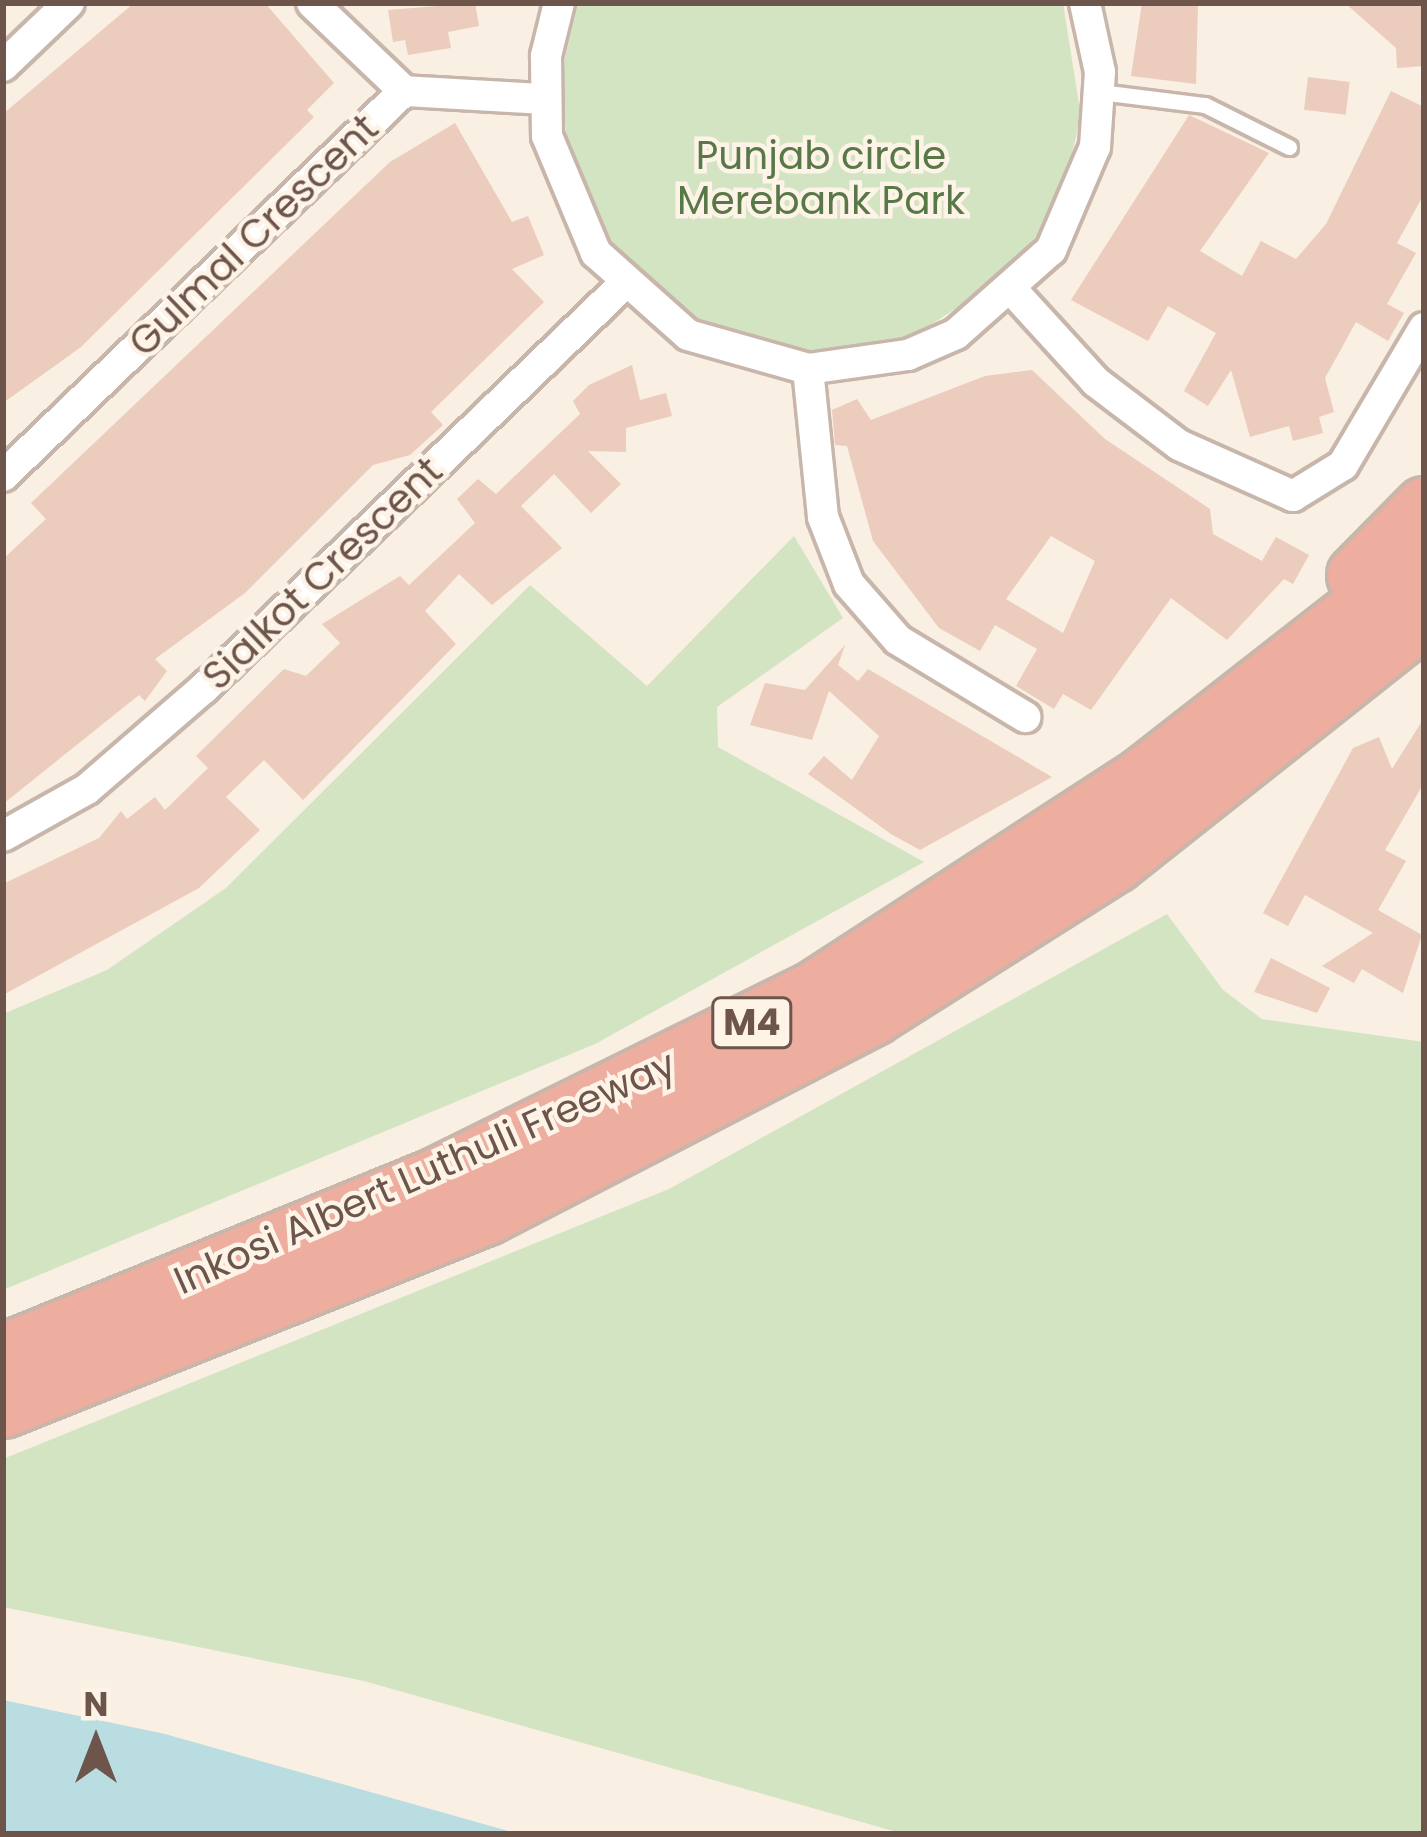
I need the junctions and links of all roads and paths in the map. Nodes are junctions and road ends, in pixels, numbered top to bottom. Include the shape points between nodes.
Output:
1 (69, 3) edge
2 (312, 3) edge
3 (559, 3) edge
4 (1085, 3) edge
5 (3, 66) edge
6 (404, 91) junction
7 (1100, 92) junction
8 (543, 99) junction
9 (1289, 147) dead end
10 (622, 285) junction
11 (1013, 291) junction
12 (1424, 328) edge
13 (808, 368) junction
14 (3, 476) edge
15 (1424, 506) edge
16 (1424, 557) edge
17 (1424, 617) edge
18 (1424, 656) edge
19 (1228, 715) junction
20 (1025, 717) dead end
21 (3, 836) edge
22 (1115, 862) junction
23 (3, 1352) edge
24 (29, 1398) edge

1 - 5 street
2 - 6 street
3 - 8 street
4 - 7 street
6 - 8 street, Gulmal Crescent
6 - 14 street, Gulmal Crescent
7 - 9 lane via 1205,105
7 - 11 street via 1070,218
8 - 10 street via 573,217
10 - 13 street via 688,335
10 - 21 street, Sialkot Crescent via 202,689 87,789
11 - 12 street via 1096,382 1179,445 1280,494 1308,493 1343,465
11 - 13 street via 908,355
13 - 20 street via 823,518 850,584 898,640
15 - 19 highway
16 - 19 highway, Inkosi Albert Luthuli Freeway / M4
17 - 22 highway, Inkosi Albert Luthuli Freeway / M4
18 - 22 highway
19 - 23 highway, Inkosi Albert Luthuli Freeway / M4 via 933,919 656,1075
22 - 24 highway, Inkosi Albert Luthuli Freeway / M4 via 676,1123 486,1215

